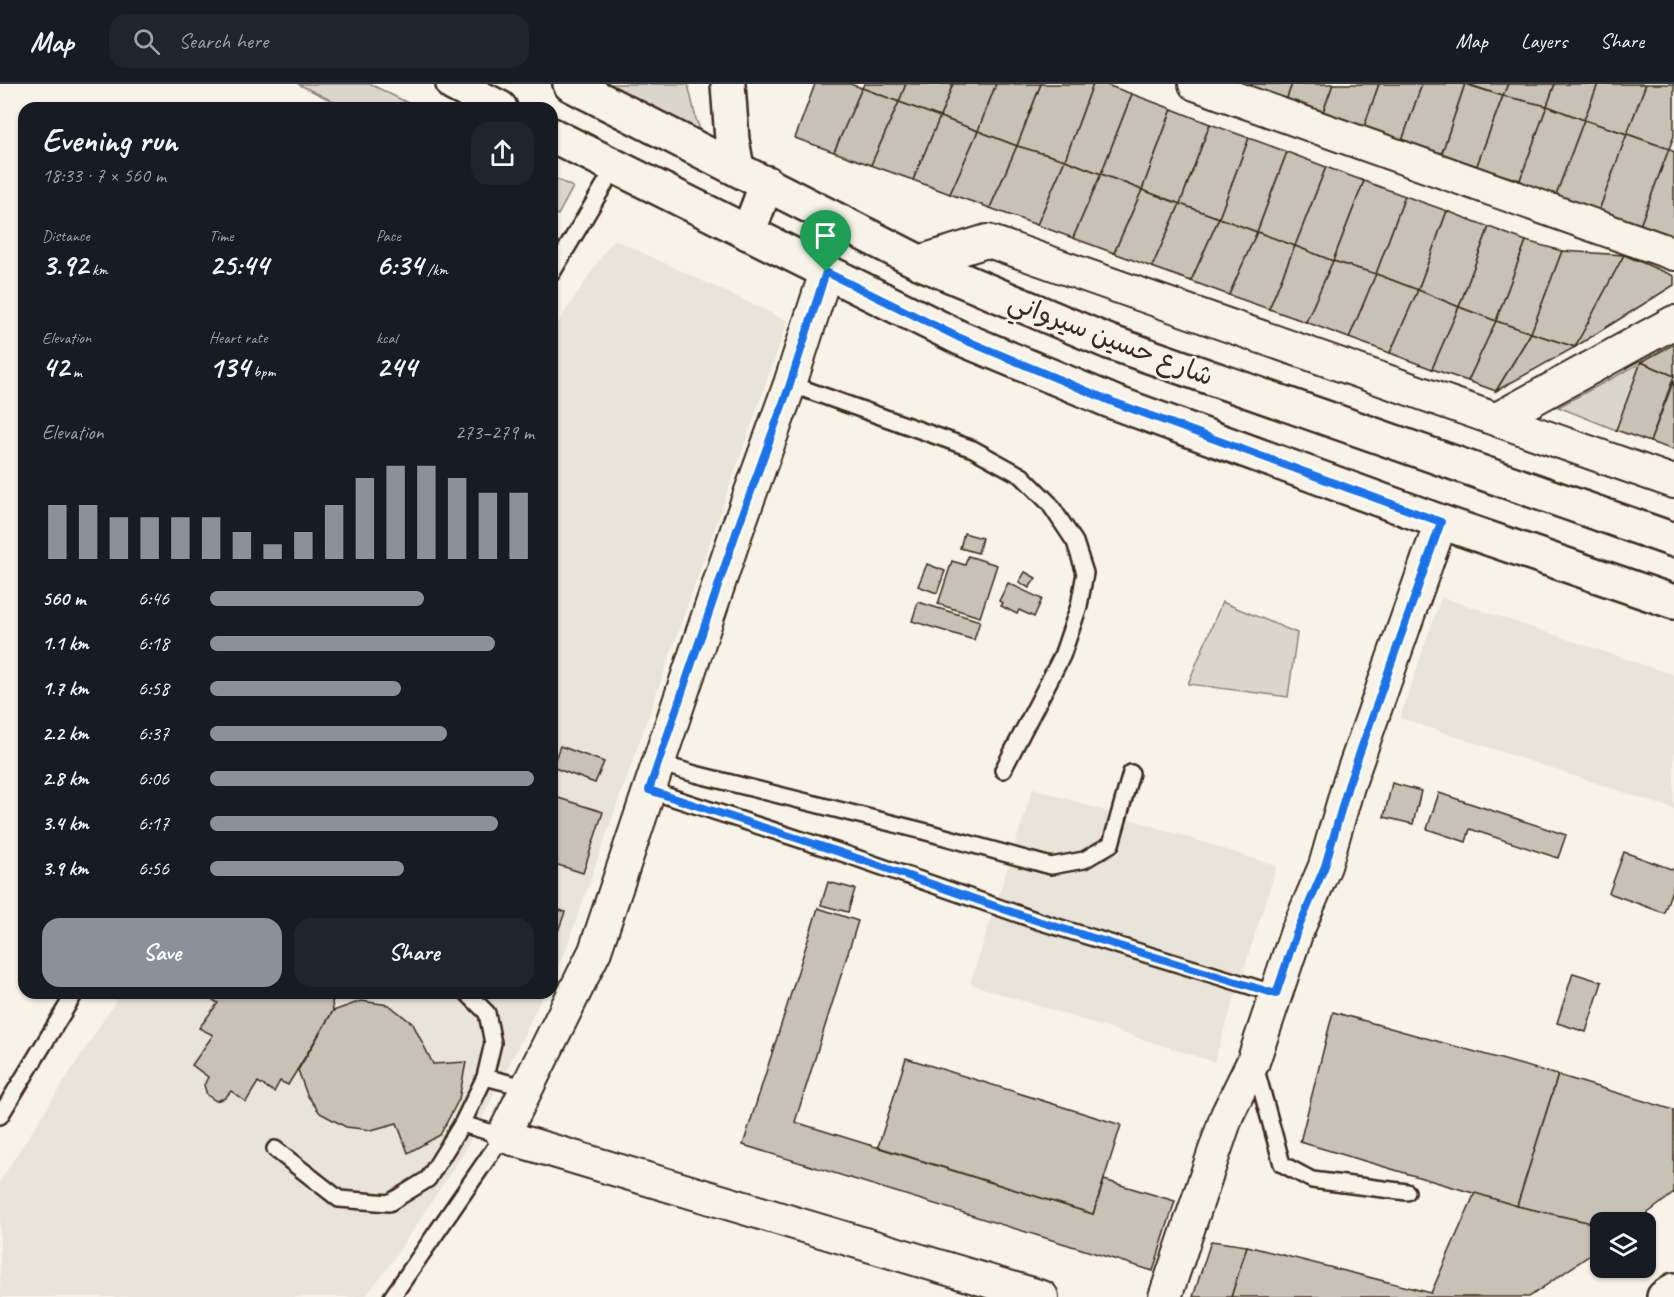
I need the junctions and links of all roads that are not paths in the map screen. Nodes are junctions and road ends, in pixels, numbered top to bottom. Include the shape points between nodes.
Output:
1 (453, 84) edge
2 (570, 84) edge
3 (728, 84) edge
4 (1195, 84) edge
5 (488, 102) edge
6 (558, 138) edge
7 (615, 167) junction
8 (737, 168) junction
9 (767, 183) junction
10 (748, 233) junction
11 (1674, 254) edge
12 (919, 262) junction
13 (558, 263) edge
14 (826, 272) junction
15 (1674, 322) edge
16 (790, 384) junction
17 (1497, 419) junction
18 (1674, 482) edge
19 (1441, 522) junction
20 (1674, 540) edge
21 (1674, 602) edge
22 (1003, 770) dead end
23 (1131, 773) dead end
24 (654, 776) junction
25 (1276, 994) junction
26 (71, 999) edge
27 (473, 999) edge
28 (1253, 1062) junction
29 (485, 1077) junction
30 (528, 1088) junction
31 (0, 1116) edge
32 (462, 1124) junction
33 (503, 1136) junction
34 (275, 1149) dead end
35 (1407, 1192) dead end
36 (1674, 1290) edge
37 (392, 1297) edge
38 (1042, 1297) edge
39 (1165, 1297) edge
40 (1664, 1297) edge

1 - 5 main road
2 - 8 main road, شارع حسين سيرواني
3 - 8 main road
4 - 11 street
6 - 7 main road
7 - 10 main road
7 - 13 lane
8 - 9 main road, شارع حسين سيرواني
9 - 10 main road
9 - 12 main road, شارع حسين سيرواني
10 - 14 main road
12 - 17 street via 994,243
12 - 20 main road, شارع حسين سيرواني via 1109,342
14 - 16 street
14 - 19 main road via 960,338 1113,402
15 - 17 street
16 - 22 lane via 973,449 1022,476 1049,503 1075,542 1085,573 1079,606 1062,656
16 - 24 street
17 - 18 street
19 - 21 main road
19 - 25 street via 1348,786 1325,866
23 - 24 lane via 1111,844 1083,860 1051,866 695,774
24 - 25 lane via 845,854 1038,921
24 - 30 street via 595,951
25 - 28 street
26 - 31 lane
27 - 29 lane via 487,1012 493,1043
28 - 35 lane via 1282,1164 1312,1180
28 - 39 street via 1227,1115
29 - 30 lane
29 - 32 lane
30 - 33 street
32 - 33 lane
32 - 34 lane via 428,1179 389,1203 339,1199
33 - 37 lane
33 - 38 street
36 - 40 main road

